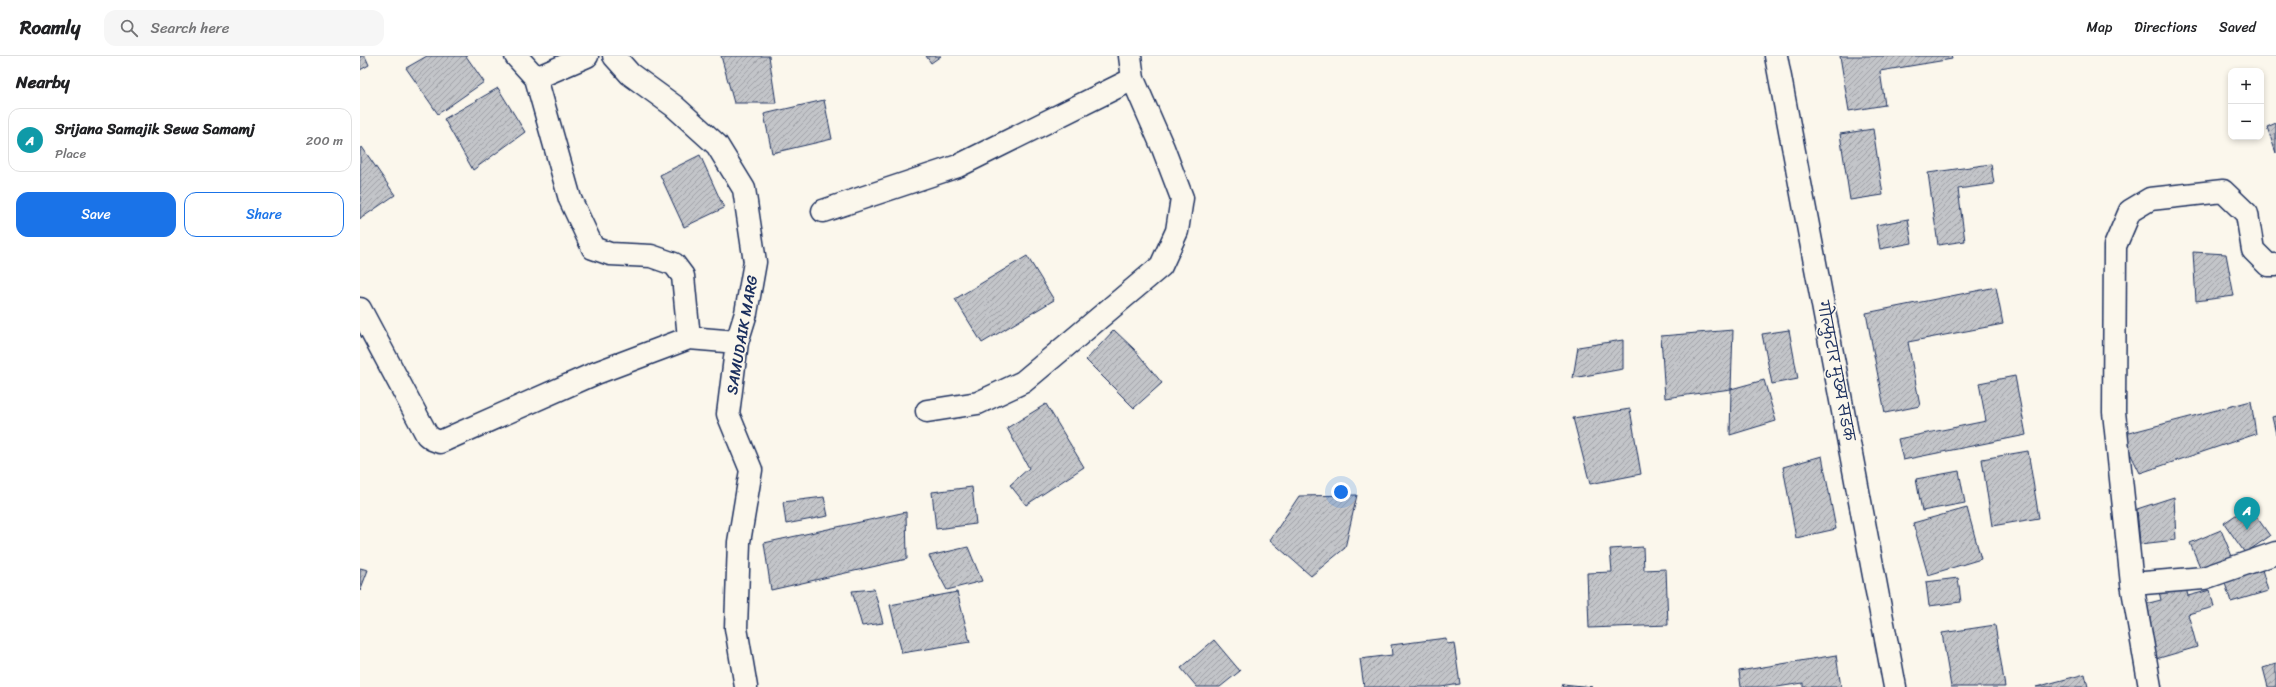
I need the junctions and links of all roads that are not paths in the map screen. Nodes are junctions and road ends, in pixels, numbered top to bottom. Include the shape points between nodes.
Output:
1 (516, 56) edge
2 (587, 56) edge
3 (614, 56) edge
4 (1130, 56) edge
5 (1776, 56) edge
6 (536, 78) junction
7 (1133, 79) junction
8 (823, 211) dead end
9 (2276, 265) edge
10 (360, 309) edge
11 (689, 338) junction
12 (737, 342) junction
13 (927, 412) dead end
14 (2276, 553) edge
15 (2132, 584) junction
16 (746, 687) edge
17 (1895, 687) edge
18 (2150, 687) edge

1 - 6 street
2 - 6 street
3 - 12 street, SAMUDAIK MARG via 630,74 674,106 718,145 744,189 755,262 746,313
4 - 7 street
5 - 17 street, गोल्फुटार मुख्य सडक
6 - 11 street via 570,199 593,248 610,254 651,256 674,264 683,276
7 - 8 street via 958,166
7 - 13 street via 1182,198 1177,231 1161,266 1023,382 978,403
9 - 15 street via 2268,265 2253,250 2247,214 2223,191 2150,199 2130,211 2115,246 2114,412
10 - 11 street via 427,435 440,442 596,373
11 - 12 street
12 - 16 street, SAMUDAIK MARG via 728,414 751,470 739,542 736,628
14 - 15 street via 2204,578
15 - 18 street

